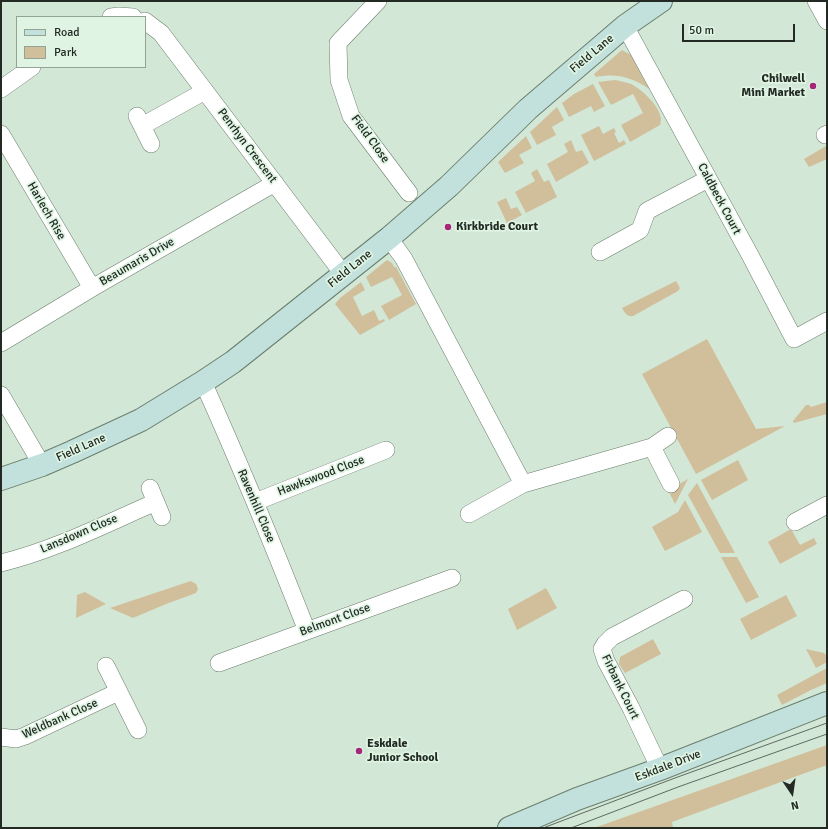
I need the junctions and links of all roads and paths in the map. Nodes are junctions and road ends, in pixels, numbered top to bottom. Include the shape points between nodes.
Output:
1 (378, 1) edge
2 (661, 1) edge
3 (816, 1) edge
4 (827, 21) edge
5 (146, 22) edge
6 (625, 26) junction
7 (31, 68) edge
8 (1, 89) edge
9 (205, 91) junction
10 (1, 134) edge
11 (152, 144) dead end
12 (708, 179) junction
13 (275, 184) junction
14 (409, 193) dead end
15 (389, 238) junction
16 (600, 252) dead end
17 (344, 275) junction
18 (92, 288) junction
19 (827, 321) edge
20 (1, 343) edge
21 (203, 382) junction
22 (1, 395) edge
23 (668, 436) dead end
24 (652, 447) junction
25 (386, 450) dead end
26 (42, 465) junction
27 (1, 479) edge
28 (523, 484) junction
29 (671, 484) dead end
30 (255, 502) junction
31 (827, 505) edge
32 (468, 514) dead end
33 (162, 517) dead end
34 (794, 522) dead end
35 (1, 563) edge
36 (452, 578) dead end
37 (684, 599) dead end
38 (307, 631) junction
39 (219, 663) dead end
40 (106, 666) dead end
41 (118, 692) junction
42 (827, 703) edge
43 (138, 730) dead end
44 (1, 737) edge
45 (660, 770) junction
46 (509, 828) edge

1 - 14 street, Field Close via 338,43 339,80 351,116
2 - 6 street, Field Lane
3 - 4 street
5 - 9 street, Penrhyn Crescent via 161,33
6 - 12 street, Caldbeck Court
6 - 15 street, Field Lane via 528,109 449,186
7 - 8 street
9 - 11 street via 139,121
9 - 13 street, Penrhyn Crescent
10 - 18 street, Harlech Rise
12 - 16 street via 646,211 640,230
12 - 19 street, Caldbeck Court via 794,339
13 - 17 street, Penrhyn Crescent
13 - 18 street, Beaumaris Drive
15 - 17 street, Field Lane
15 - 28 street via 404,259
17 - 21 street, Field Lane via 233,362
18 - 20 street, Beaumaris Drive
21 - 26 street, Field Lane via 141,420
21 - 30 street, Ravenhill Close
22 - 26 street
23 - 24 street
24 - 28 street
24 - 29 street
25 - 30 street, Hawkswood Close
26 - 27 street, Field Lane
28 - 32 street
30 - 38 street, Ravenhill Close
31 - 34 street
33 - 35 street, Lansdown Close via 152,495 59,544
36 - 38 street, Belmont Close
37 - 45 street, Firbank Court via 612,637 602,649
38 - 39 street, Belmont Close
40 - 41 street
41 - 43 street
41 - 44 street, Weldbank Close via 25,736 16,739
42 - 45 street, Eskdale Drive
45 - 46 street, Eskdale Drive via 577,799

